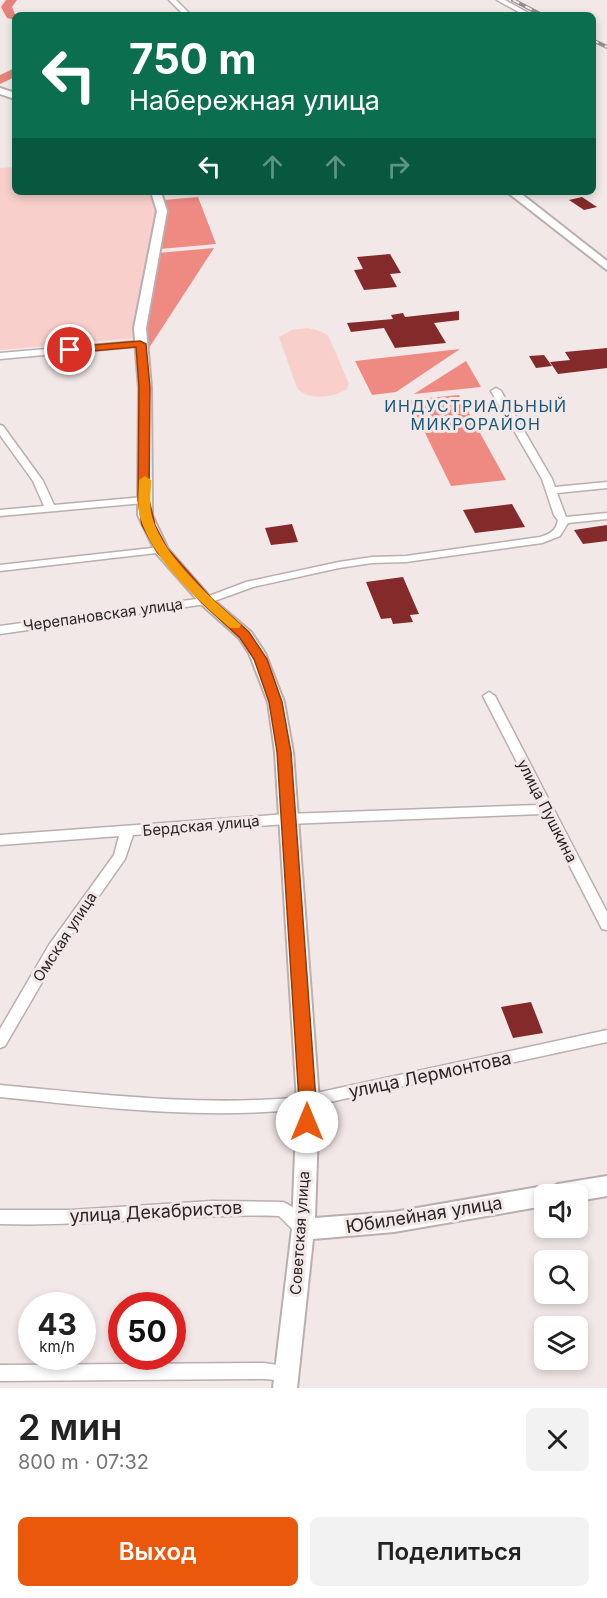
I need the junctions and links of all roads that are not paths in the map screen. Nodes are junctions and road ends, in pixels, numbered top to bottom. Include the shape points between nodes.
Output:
1 (172, 0) edge
2 (501, 0) edge
3 (185, 12) edge
4 (523, 12) edge
5 (157, 195) edge
6 (516, 195) edge
7 (607, 267) edge
8 (140, 344) junction
9 (0, 356) edge
10 (496, 391) dead end
11 (0, 428) edge
12 (607, 485) edge
13 (550, 491) junction
14 (144, 500) junction
15 (50, 508) junction
16 (0, 513) edge
17 (607, 516) edge
18 (563, 520) junction
19 (161, 550) junction
20 (0, 568) edge
21 (206, 601) junction
22 (0, 630) edge
23 (489, 696) dead end
24 (546, 809) junction
25 (287, 819) junction
26 (127, 832) junction
27 (0, 840) edge
28 (607, 925) edge
29 (607, 1036) edge
30 (0, 1042) edge
31 (0, 1091) edge
32 (308, 1101) junction
33 (607, 1186) edge
34 (588, 1189) edge
35 (534, 1198) edge
36 (0, 1217) edge
37 (303, 1229) junction
38 (0, 1373) edge
39 (286, 1381) edge

1 - 3 street
2 - 4 street
5 - 8 main road, Советская улица via 162,211 141,315
6 - 7 main road
8 - 9 street
8 - 14 main road, Советская улица via 145,387
10 - 13 street via 547,479
11 - 15 street via 38,481
12 - 13 street
13 - 18 street
14 - 15 street
14 - 19 main road, Советская улица via 148,525
15 - 16 street
17 - 18 street
18 - 21 street, Черепановская улица via 558,534 542,540 339,565 250,584
19 - 20 street
19 - 21 main road, Советская улица
21 - 22 street, Черепановская улица
21 - 25 main road, Советская улица via 245,635 260,659 276,702 284,752
23 - 24 street, улица Пушкина
24 - 25 street, Бердская улица
24 - 28 street, улица Пушкина
25 - 26 street, Бердская улица
25 - 32 main road, Советская улица
26 - 27 street, Бердская улица
26 - 30 street, Омская улица via 120,856 54,949
29 - 32 street, улица Лермонтова
31 - 32 street, улица Лермонтова via 196,1107 258,1109
32 - 37 main road, Советская улица
33 - 34 main road
35 - 37 main road, Юбилейная улица via 373,1224
36 - 37 street, улица Декабристов via 250,1207 284,1209
37 - 39 main road, Советская улица
38 - 39 street via 264,1371

